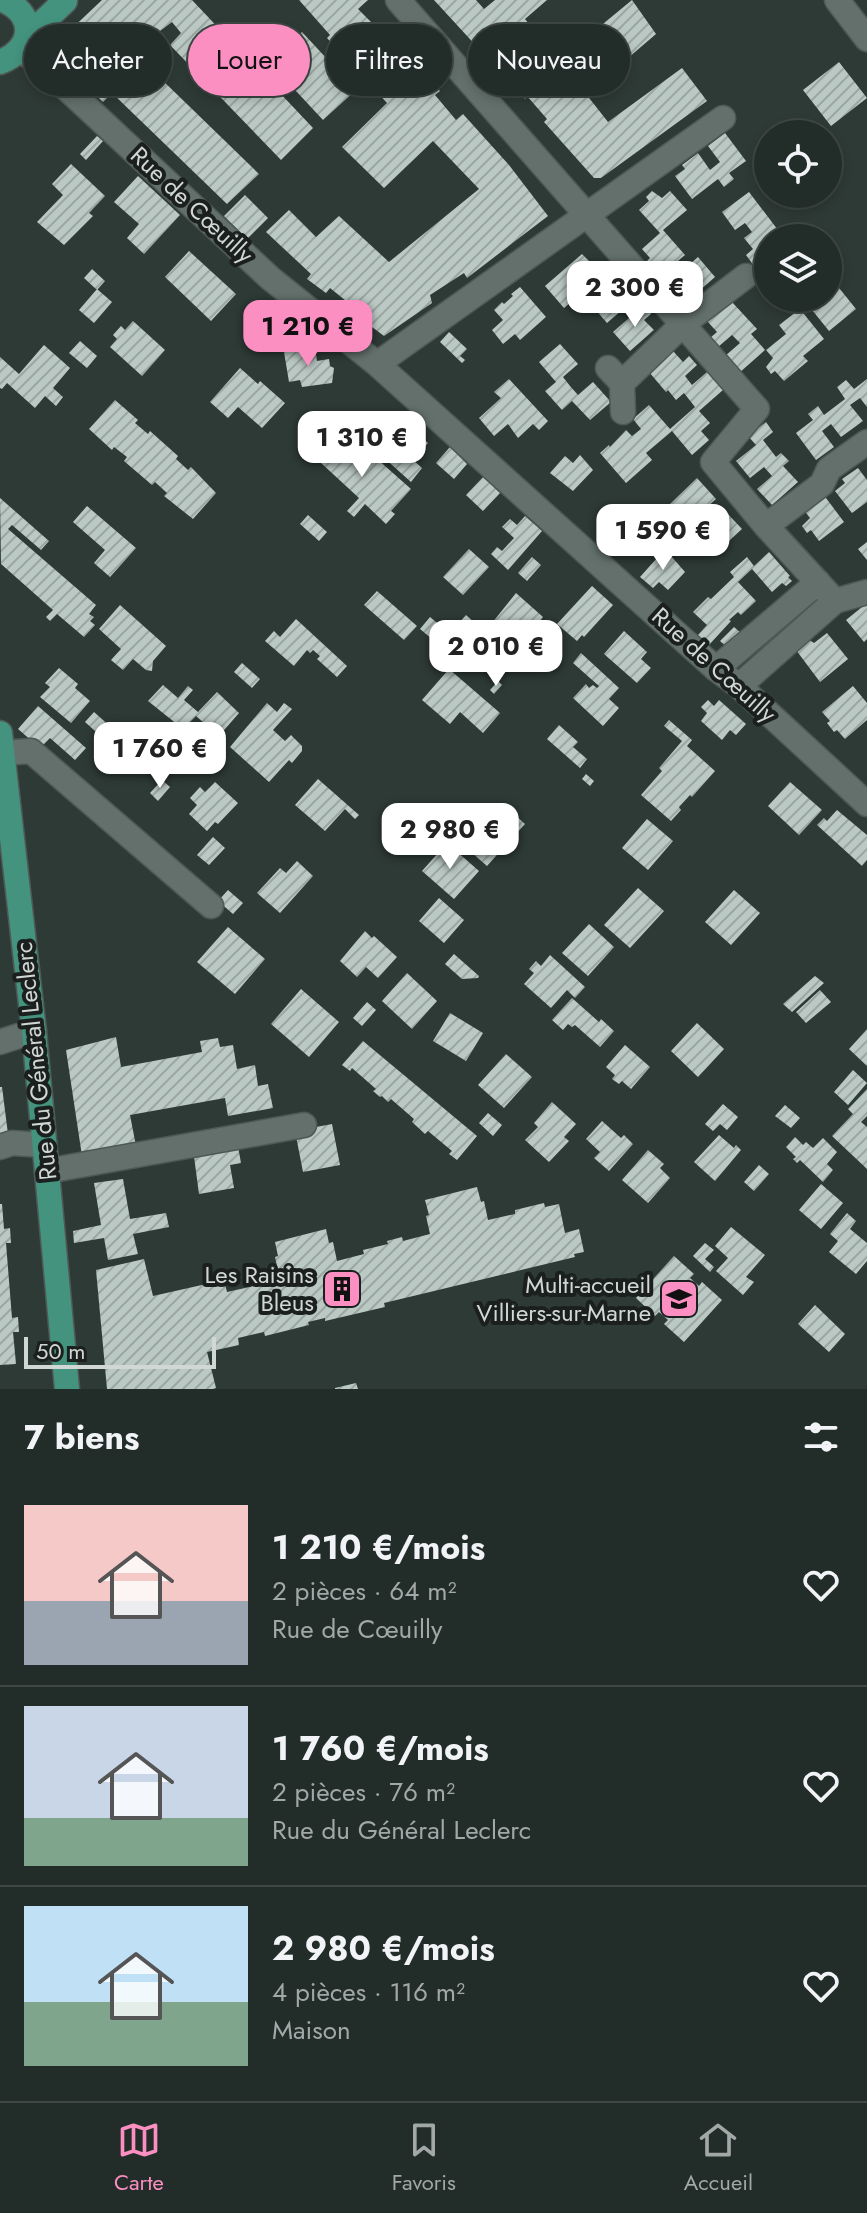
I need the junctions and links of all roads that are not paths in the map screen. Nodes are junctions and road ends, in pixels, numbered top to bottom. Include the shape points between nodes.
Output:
1 (65, 0) edge
2 (398, 0) edge
3 (837, 0) edge
4 (10, 3) edge
5 (867, 39) edge
6 (16, 49) edge
7 (723, 118) dead end
8 (586, 214) junction
9 (746, 276) dead end
10 (683, 324) junction
11 (377, 364) junction
12 (623, 412) dead end
13 (867, 442) edge
14 (766, 526) junction
15 (818, 582) junction
16 (867, 592) edge
17 (835, 601) junction
18 (716, 669) junction
19 (739, 686) junction
20 (1, 743) edge
21 (867, 804) edge
22 (211, 906) dead end
23 (34, 1031) junction
24 (0, 1042) edge
25 (304, 1125) dead end
26 (44, 1145) junction
27 (0, 1147) edge
28 (47, 1171) junction
29 (67, 1389) edge

1 - 4 main road
1 - 6 main road
2 - 8 street
3 - 5 street
4 - 6 main road via 24,17
6 - 11 street, Rue de Cœuilly via 36,60 270,278
7 - 8 street
8 - 10 street
8 - 11 street
9 - 10 street
10 - 12 street via 615,376
10 - 14 street via 757,409 713,462
11 - 18 street, Rue de Cœuilly
13 - 14 street
14 - 15 street
15 - 17 street
15 - 18 street
16 - 17 street
17 - 19 street
18 - 19 street, Rue de Cœuilly
19 - 21 street, Rue de Cœuilly
20 - 22 street via 31,751
20 - 23 main road, Rue du Général Leclerc
23 - 24 street
23 - 26 main road, Rue du Général Leclerc
25 - 28 street
26 - 27 street
26 - 28 main road, Rue du Général Leclerc
28 - 29 main road, Rue du Général Leclerc

